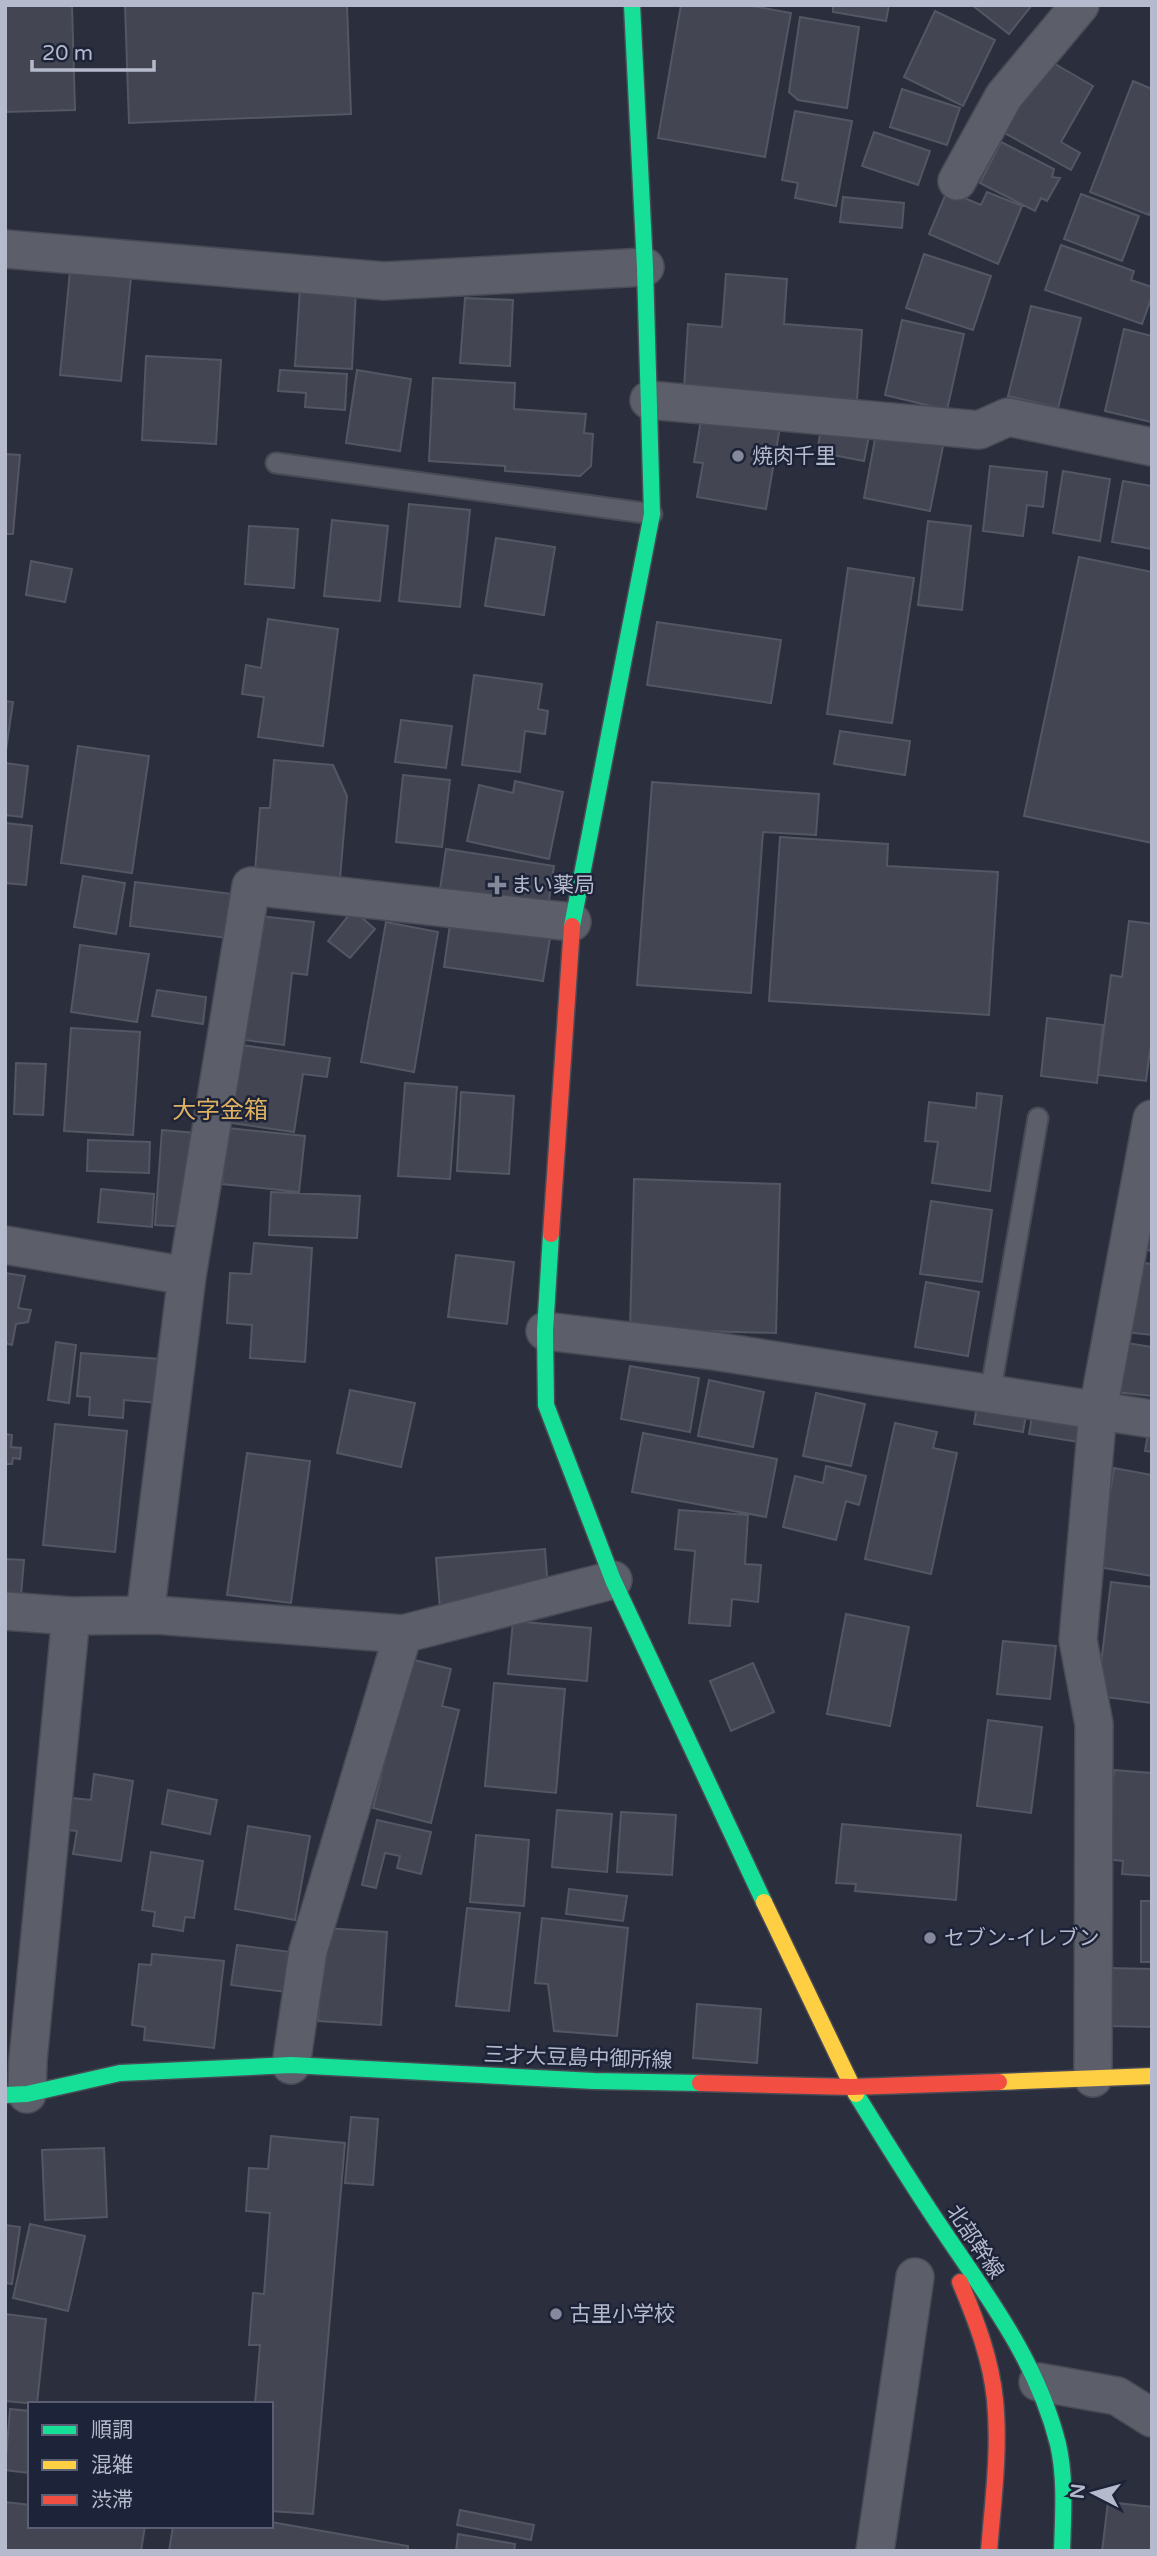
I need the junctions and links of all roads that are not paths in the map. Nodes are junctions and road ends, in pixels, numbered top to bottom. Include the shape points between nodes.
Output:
1 (632, 5) edge
2 (1080, 5) edge
3 (957, 181) dead end
4 (5, 249) edge
5 (645, 267) junction
6 (649, 400) junction
7 (1152, 447) edge
8 (276, 463) dead end
9 (652, 514) junction
10 (572, 922) junction
11 (1038, 1118) dead end
12 (1152, 1119) edge
13 (5, 1245) edge
14 (187, 1276) junction
15 (545, 1331) junction
16 (990, 1394) junction
17 (1098, 1410) junction
18 (1152, 1419) edge
19 (613, 1580) junction
20 (5, 1611) edge
21 (145, 1615) junction
22 (71, 1616) junction
23 (403, 1634) junction
24 (291, 2066) junction
25 (1152, 2076) edge
26 (1093, 2078) junction
27 (851, 2087) junction
28 (16, 2095) edge
29 (928, 2209) junction
30 (915, 2277) dead end
31 (1038, 2382) junction
32 (1152, 2418) edge
33 (875, 2551) edge
34 (989, 2551) edge
35 (1062, 2551) edge

1 - 5 street
2 - 3 street via 1004,96
4 - 5 street via 384,281
5 - 6 street
6 - 7 street via 979,430 1008,417
6 - 9 street
8 - 9 lane
9 - 10 street
10 - 14 street via 251,886
10 - 15 street
11 - 16 lane
12 - 17 street
13 - 14 street
14 - 21 street
15 - 16 street via 714,1350
15 - 19 street via 546,1405
16 - 17 street
17 - 18 street
17 - 26 street via 1078,1640 1094,1724
19 - 23 street
19 - 27 street
20 - 22 street
21 - 22 street
21 - 23 street
22 - 28 street via 29,2047
23 - 24 street via 308,1951
24 - 27 street, 三才大豆島中御所線 via 594,2081
24 - 28 street, 三才大豆島中御所線 via 120,2073
25 - 26 street, 三才大豆島中御所線
26 - 27 street, 三才大豆島中御所線
27 - 29 street
29 - 31 street, 北部幹線 via 1008,2328
29 - 34 street, 北部幹線 via 970,2304 990,2372 997,2450
30 - 33 street
31 - 32 street via 1117,2396
31 - 35 street, 北部幹線 via 1058,2446

